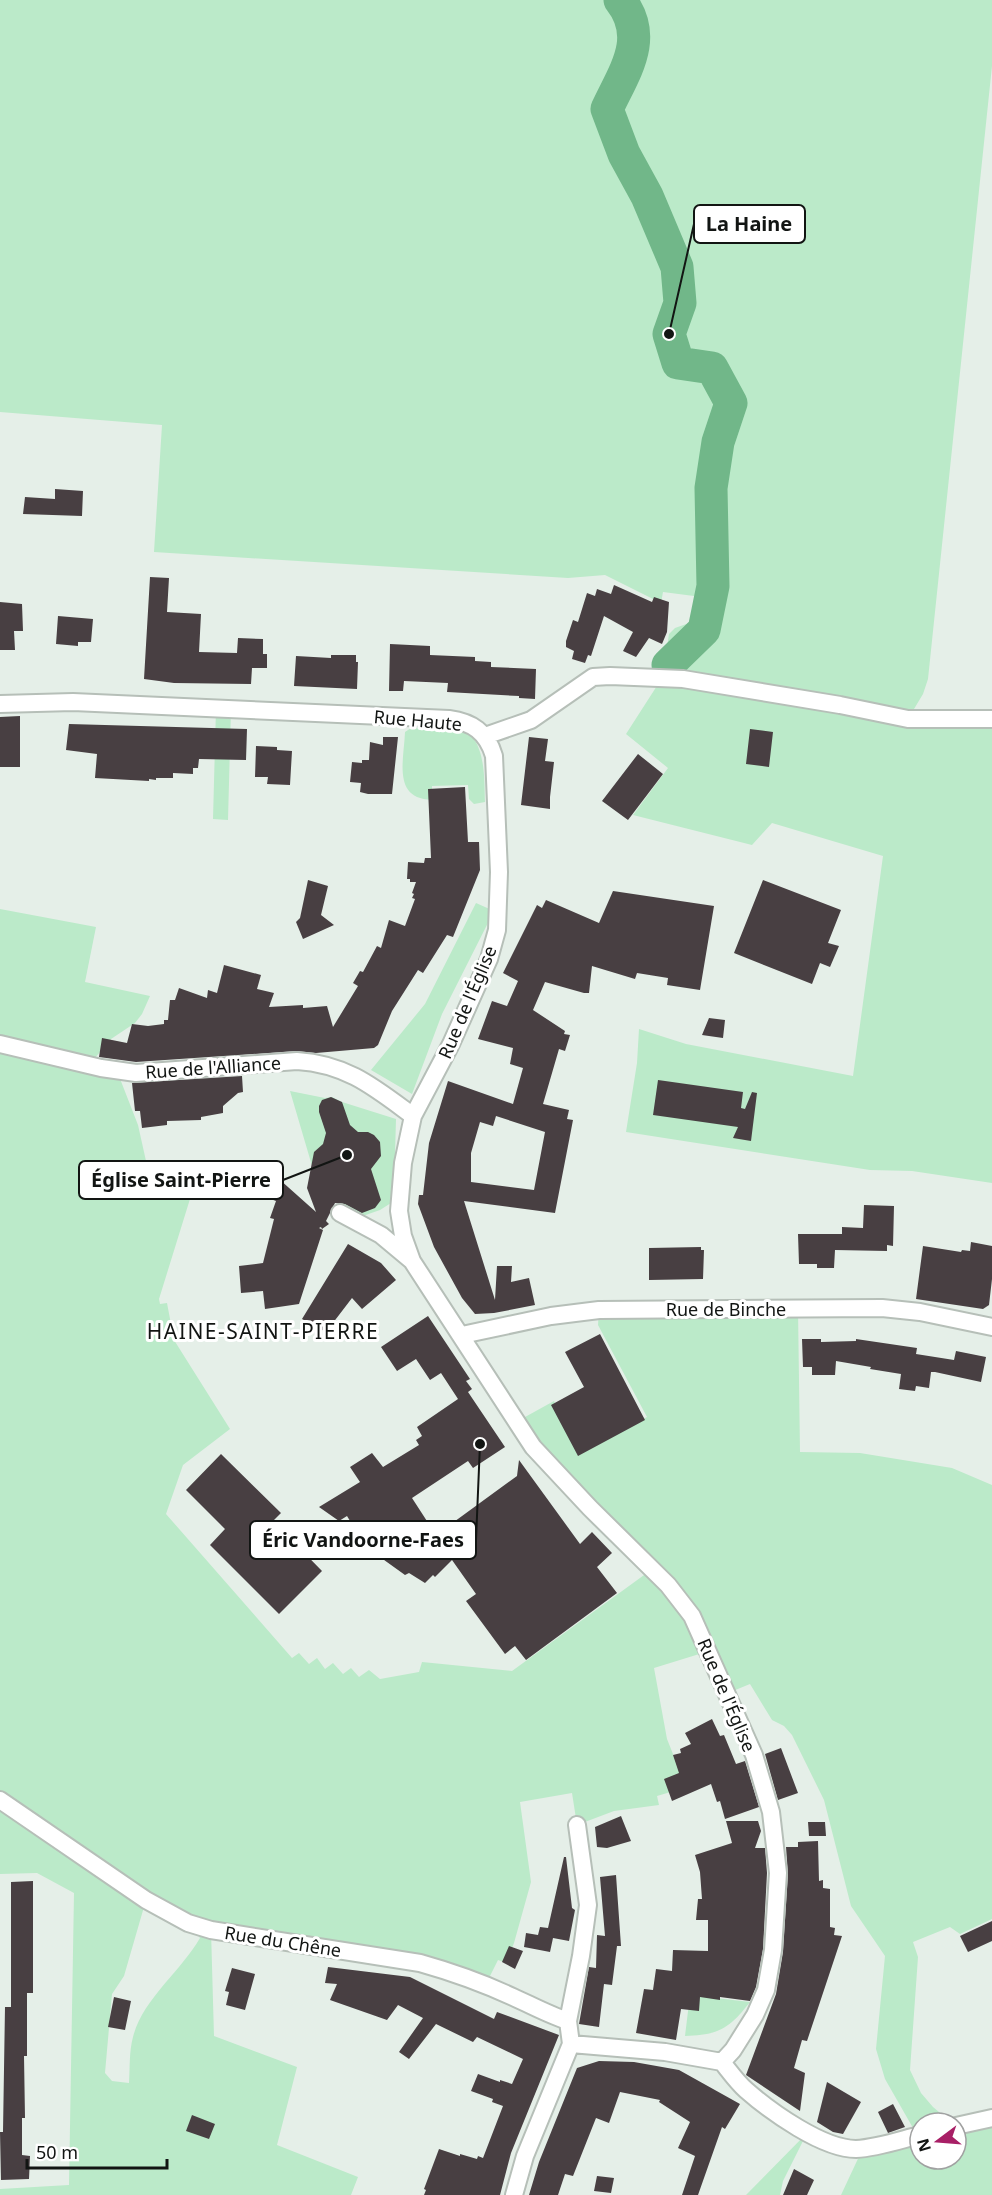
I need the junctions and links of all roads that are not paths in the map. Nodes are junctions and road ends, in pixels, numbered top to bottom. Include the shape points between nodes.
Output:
1 (0, 704) edge
2 (992, 719) edge
3 (485, 736) junction
4 (0, 1044) edge
5 (413, 1116) junction
6 (340, 1214) dead end
7 (412, 1261) junction
8 (992, 1327) edge
9 (462, 1335) junction
10 (0, 1800) edge
11 (578, 1825) dead end
12 (568, 2021) junction
13 (571, 2044) junction
14 (722, 2062) junction
15 (992, 2118) edge
16 (968, 2123) edge
17 (908, 2138) edge
18 (514, 2195) edge

1 - 3 street, Rue Haute via 73,702 449,719 474,726
2 - 3 street, Rue Haute via 908,719 683,679 610,676 593,677 531,720
3 - 5 street, Rue de l'Église via 494,756 499,872 496,930 489,959
4 - 5 street, Rue de l'Alliance via 101,1068 136,1072 316,1062 361,1078
5 - 7 street, Rue de l'Église via 403,1163 399,1211
6 - 7 street, Rue de l'Église via 381,1235
7 - 9 street, Rue de l'Église
8 - 9 street, Rue de Binche via 882,1308 599,1310
9 - 14 street, Rue de l'Église via 533,1447 668,1585 692,1616 754,1755 771,1812 778,1874 773,1950 766,1990 755,2015
10 - 12 street, Rue du Chêne via 146,1900 188,1923 211,1930 420,1962
11 - 12 street via 588,1905
12 - 13 street
13 - 14 street via 665,2052
13 - 18 street via 525,2156
14 - 17 street via 757,2099 832,2145 863,2148
15 - 16 street

